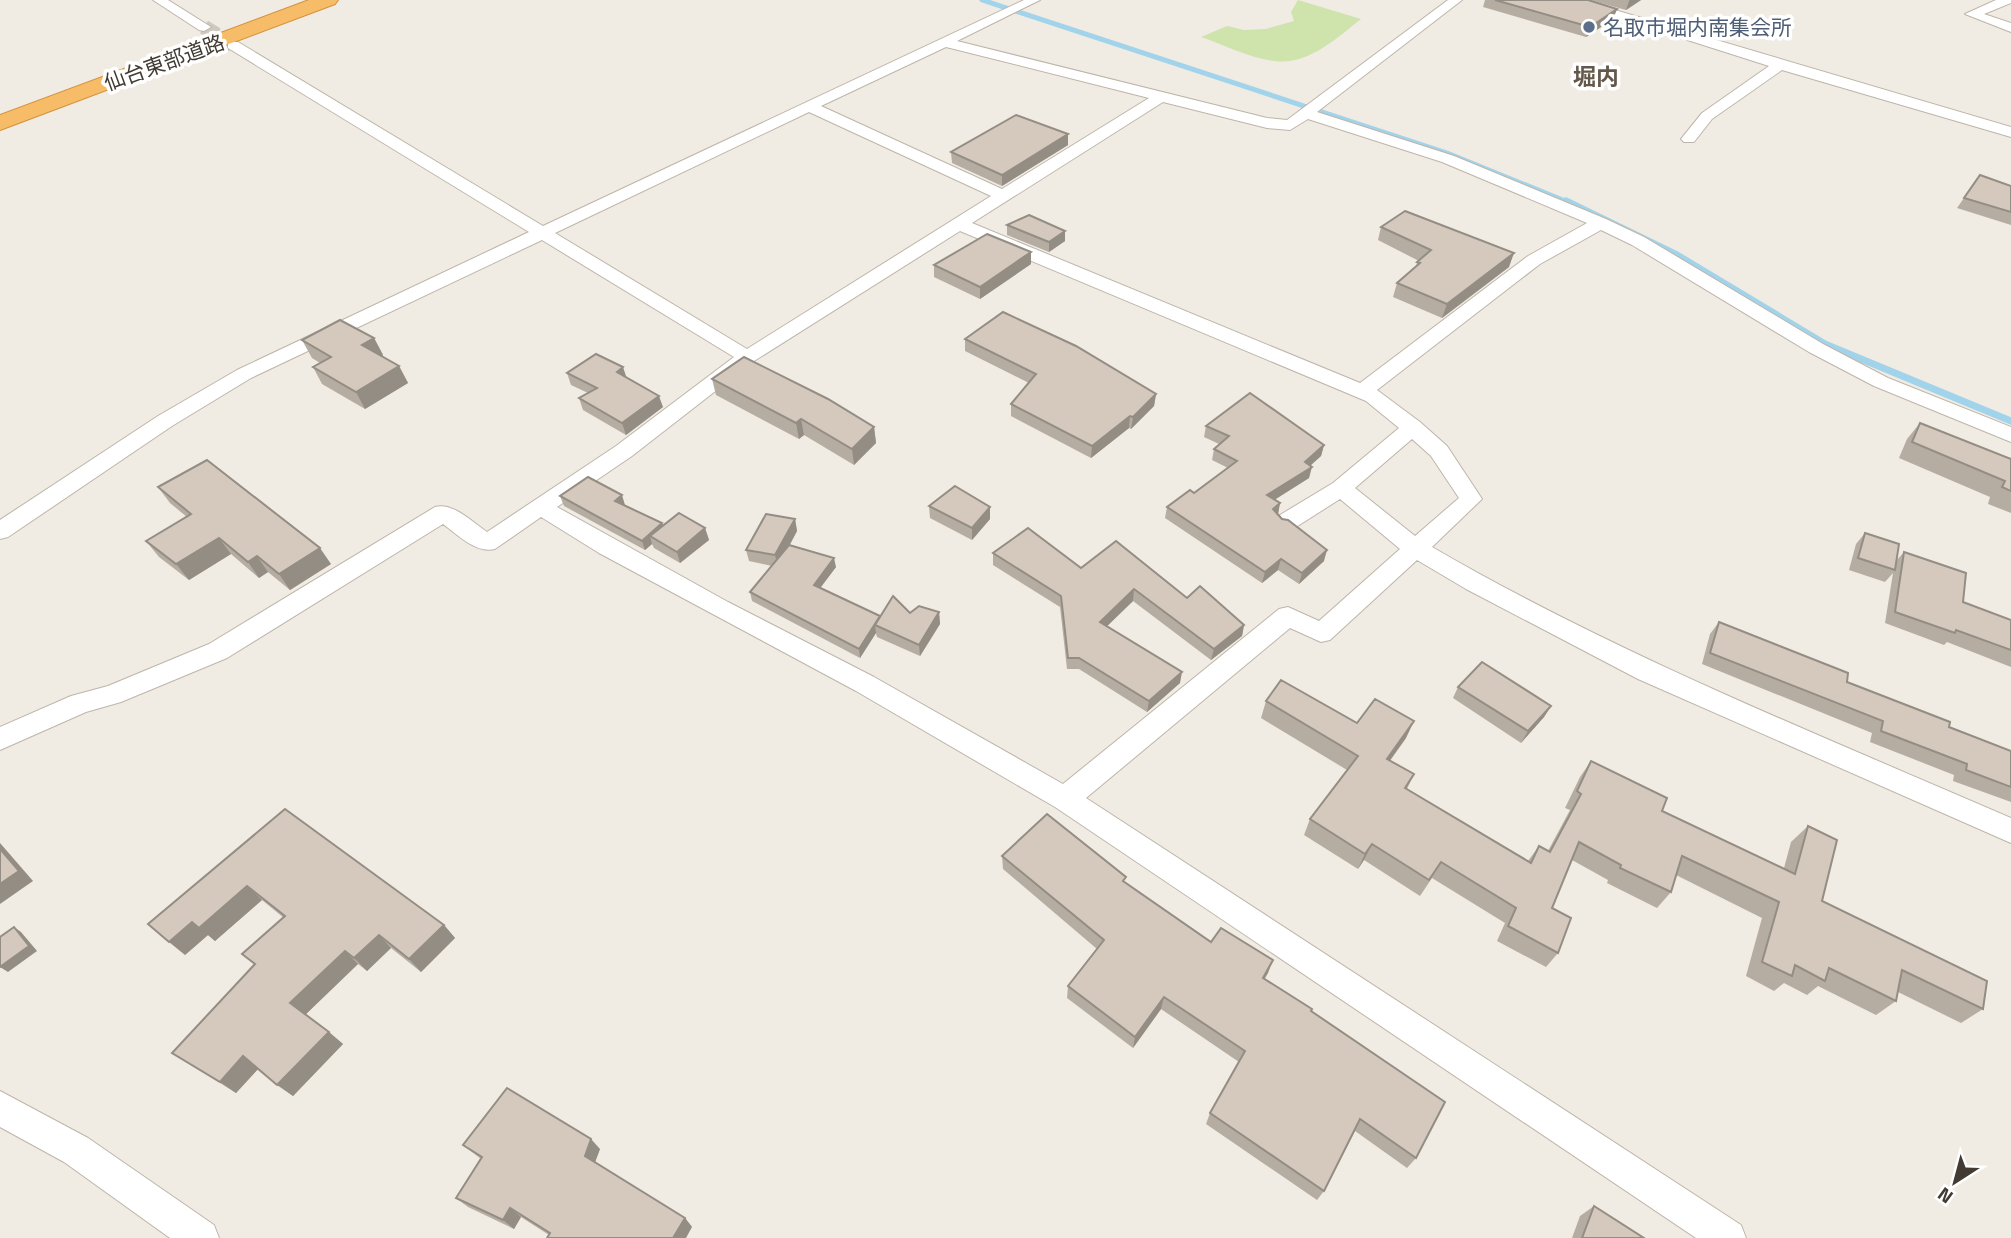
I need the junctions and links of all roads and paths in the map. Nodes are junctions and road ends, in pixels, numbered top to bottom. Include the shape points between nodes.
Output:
1 (159, 0) edge
2 (296, 0) edge
3 (328, 0) edge
4 (1034, 0) edge
5 (1456, 0) edge
6 (1568, 0) edge
7 (1999, 1) edge
8 (204, 27) tunnel mouth
9 (2011, 27) edge
10 (947, 43) junction
11 (233, 45) tunnel mouth
12 (1780, 65) junction
13 (1162, 96) junction
14 (808, 106) junction
15 (0, 109) edge
16 (1312, 110) junction
17 (0, 123) edge
18 (2011, 132) edge
19 (1689, 139) dead end
20 (1004, 196) junction
21 (1600, 223) junction
22 (960, 224) junction
23 (538, 233) junction
24 (747, 357) junction
25 (1363, 391) junction
26 (1413, 427) junction
27 (2011, 435) edge
28 (1341, 488) junction
29 (541, 507) junction
30 (1288, 521) edge
31 (0, 531) edge
32 (1416, 549) junction
33 (0, 739) edge
34 (1065, 799) junction
35 (2011, 831) edge
36 (0, 1108) edge
37 (201, 1238) edge
38 (1728, 1238) edge

1 - 8 street
2 - 15 highway, 仙台東部道路
3 - 17 highway, 仙台東部道路
4 - 10 street
5 - 16 street
6 - 12 street
7 - 9 street via 1972,14
10 - 13 street
10 - 14 street
11 - 23 street
12 - 18 street
12 - 19 street via 1707,116
13 - 16 street via 1267,123 1290,125
13 - 20 street
14 - 20 street
14 - 23 street
16 - 21 street via 1448,159
20 - 22 street
21 - 25 street via 1534,260
21 - 27 street via 1881,382
22 - 24 street
22 - 25 street
23 - 24 street
23 - 31 street via 244,374
24 - 29 street via 624,451
25 - 26 street
26 - 28 street
26 - 32 street via 1439,451 1471,499
28 - 30 street
28 - 32 street
29 - 33 street via 487,543 443,513 218,651
29 - 34 street
32 - 34 street via 1321,633 1288,616
32 - 35 street via 1647,672
34 - 38 street
36 - 37 street via 76,1150

